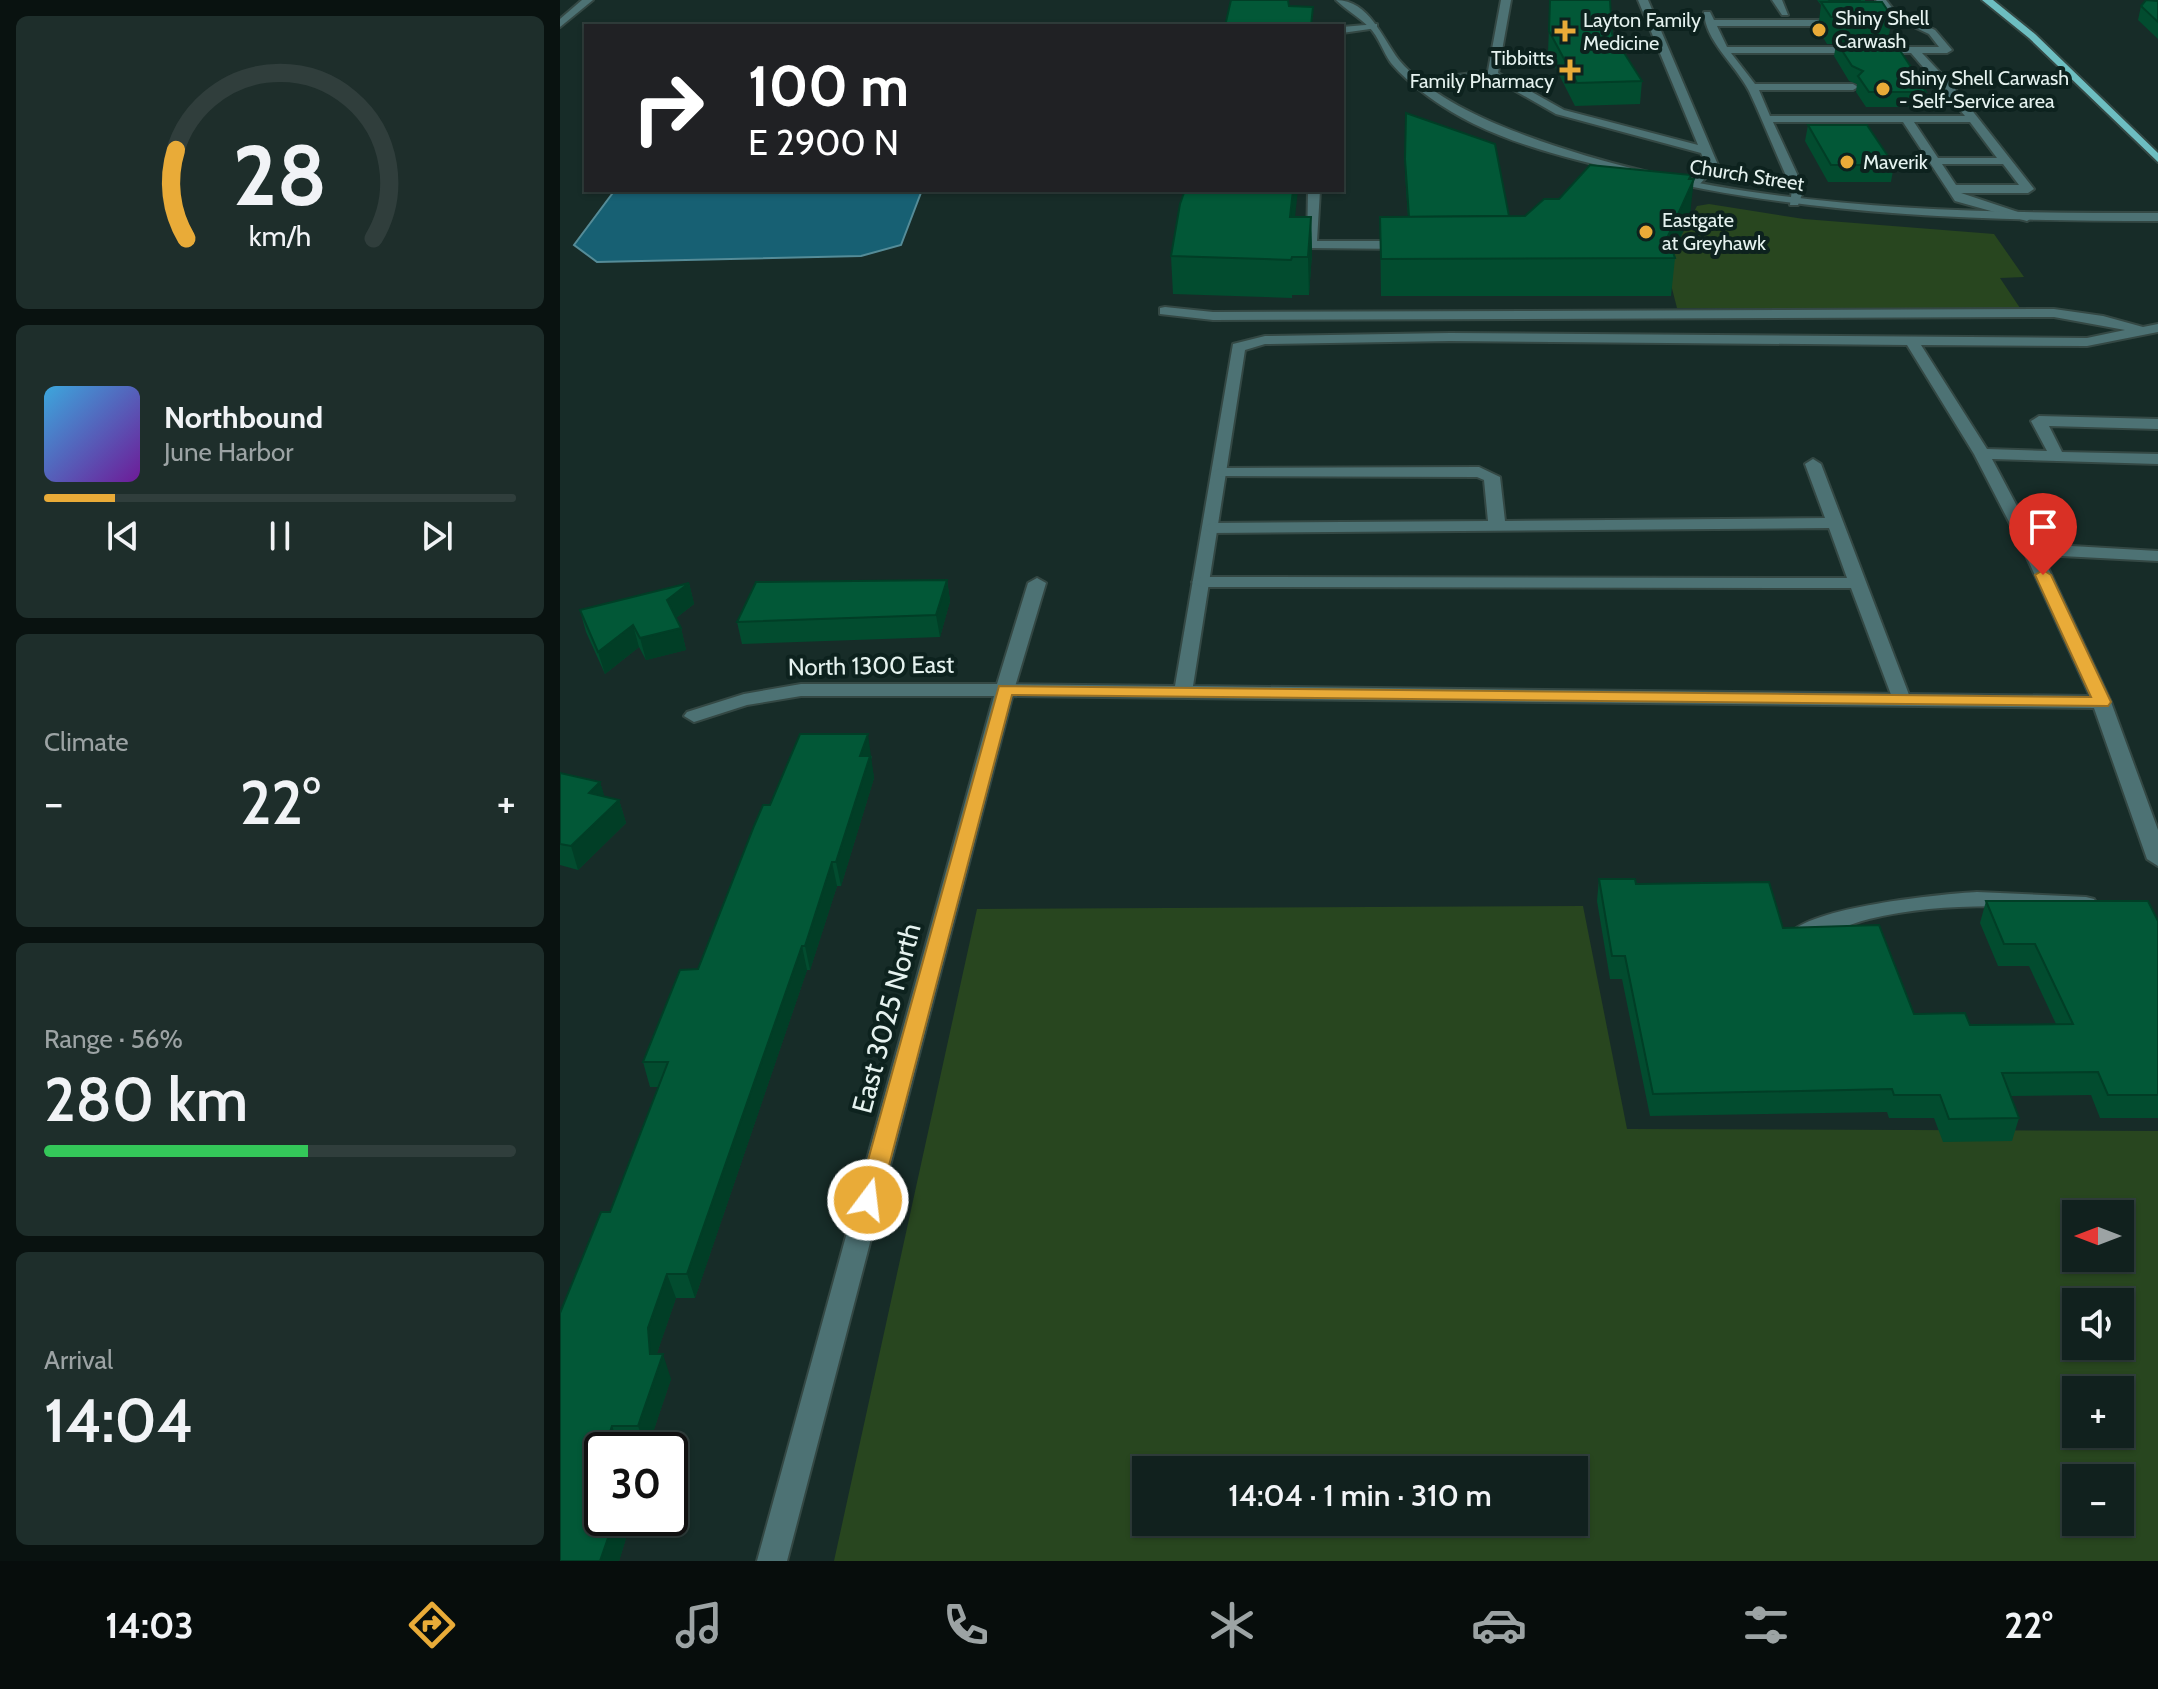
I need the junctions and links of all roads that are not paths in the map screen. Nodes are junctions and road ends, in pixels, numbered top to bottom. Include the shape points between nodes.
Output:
1 (588, 0) edge
2 (1341, 0) edge
3 (1506, 0) edge
4 (1643, 0) edge
5 (1777, 0) edge
6 (1881, 0) edge
7 (1987, 0) edge
8 (1785, 13) junction
9 (1710, 14) junction
10 (560, 24) edge
11 (1374, 26) junction
12 (1344, 30) edge
13 (1932, 32) junction
14 (1762, 33) dead end
15 (1881, 33) edge
16 (1716, 36) junction
17 (1723, 50) junction
18 (1915, 51) junction
19 (1493, 74) junction
20 (1418, 83) junction
21 (1752, 87) junction
22 (1853, 87) edge
23 (1766, 119) junction
24 (1906, 119) junction
25 (1973, 119) junction
26 (1706, 151) junction
27 (2158, 159) edge
28 (1934, 161) junction
29 (2006, 161) junction
30 (1612, 166) junction
31 (1590, 176) edge
32 (1693, 185) junction
33 (1953, 189) junction
34 (1314, 192) edge
35 (1794, 202) junction
36 (2027, 217) junction
37 (2158, 217) edge
38 (1425, 245) edge
39 (1165, 311) dead end
40 (2150, 329) edge
41 (1912, 341) junction
42 (2158, 424) edge
43 (1982, 454) junction
44 (2057, 456) junction
45 (2158, 459) edge
46 (1813, 464) dead end
47 (1220, 473) junction
48 (1835, 523) junction
49 (1497, 526) junction
50 (1211, 528) junction
51 (2031, 549) junction
52 (2158, 556) edge
53 (1201, 582) junction
54 (1037, 583) dead end
55 (1858, 583) junction
56 (1005, 690) junction
57 (1183, 692) junction
58 (1902, 700) junction
59 (2102, 702) junction
60 (694, 716) dead end
61 (2158, 859) edge
62 (2113, 906) edge
63 (1799, 936) edge
64 (772, 1561) edge

1 - 10 street
2 - 11 street, Church Street
3 - 19 street
4 - 26 street
5 - 8 street
6 - 8 street via 1888,9 1876,14
7 - 27 main road via 2032,36
8 - 9 street
9 - 13 street via 1906,23
9 - 16 street
11 - 12 street
11 - 20 street, Church Street via 1395,61
13 - 15 street
13 - 18 street via 1947,50
14 - 16 street
16 - 17 street
17 - 18 street
17 - 21 street
18 - 25 street
19 - 20 street
19 - 26 street via 1560,112
20 - 30 street, Church Street via 1477,121 1557,152
21 - 22 street
21 - 23 street
23 - 24 street
23 - 35 street via 1798,189
24 - 25 street
24 - 28 street
25 - 29 street
26 - 32 street via 1712,165
28 - 29 street
28 - 33 street
29 - 33 street via 2028,189
30 - 31 street
30 - 32 street, Church Street
32 - 35 street, Church Street
33 - 36 street via 1959,198
34 - 38 street via 1311,245
35 - 36 street, Church Street
36 - 37 street, Church Street
39 - 40 street via 1213,316 2054,313
40 - 41 street via 2087,342
41 - 43 street
41 - 47 street via 1265,340 1238,347
42 - 44 street via 2039,421
43 - 44 street
43 - 51 street
44 - 45 street
46 - 48 street
47 - 49 street via 1479,472 1492,477
47 - 50 street
48 - 49 street
48 - 55 street
49 - 50 street
50 - 53 street
51 - 52 street
51 - 59 street
53 - 55 street
53 - 57 street
54 - 56 street, East 3025 North
55 - 58 street
56 - 57 street, North 1300 East
56 - 60 street, North 1300 East via 801,690
56 - 64 street, East 3025 North
57 - 58 street, North 1300 East
58 - 59 street, North 1300 East
59 - 61 street
62 - 63 street via 2046,899 1942,901 1843,917

